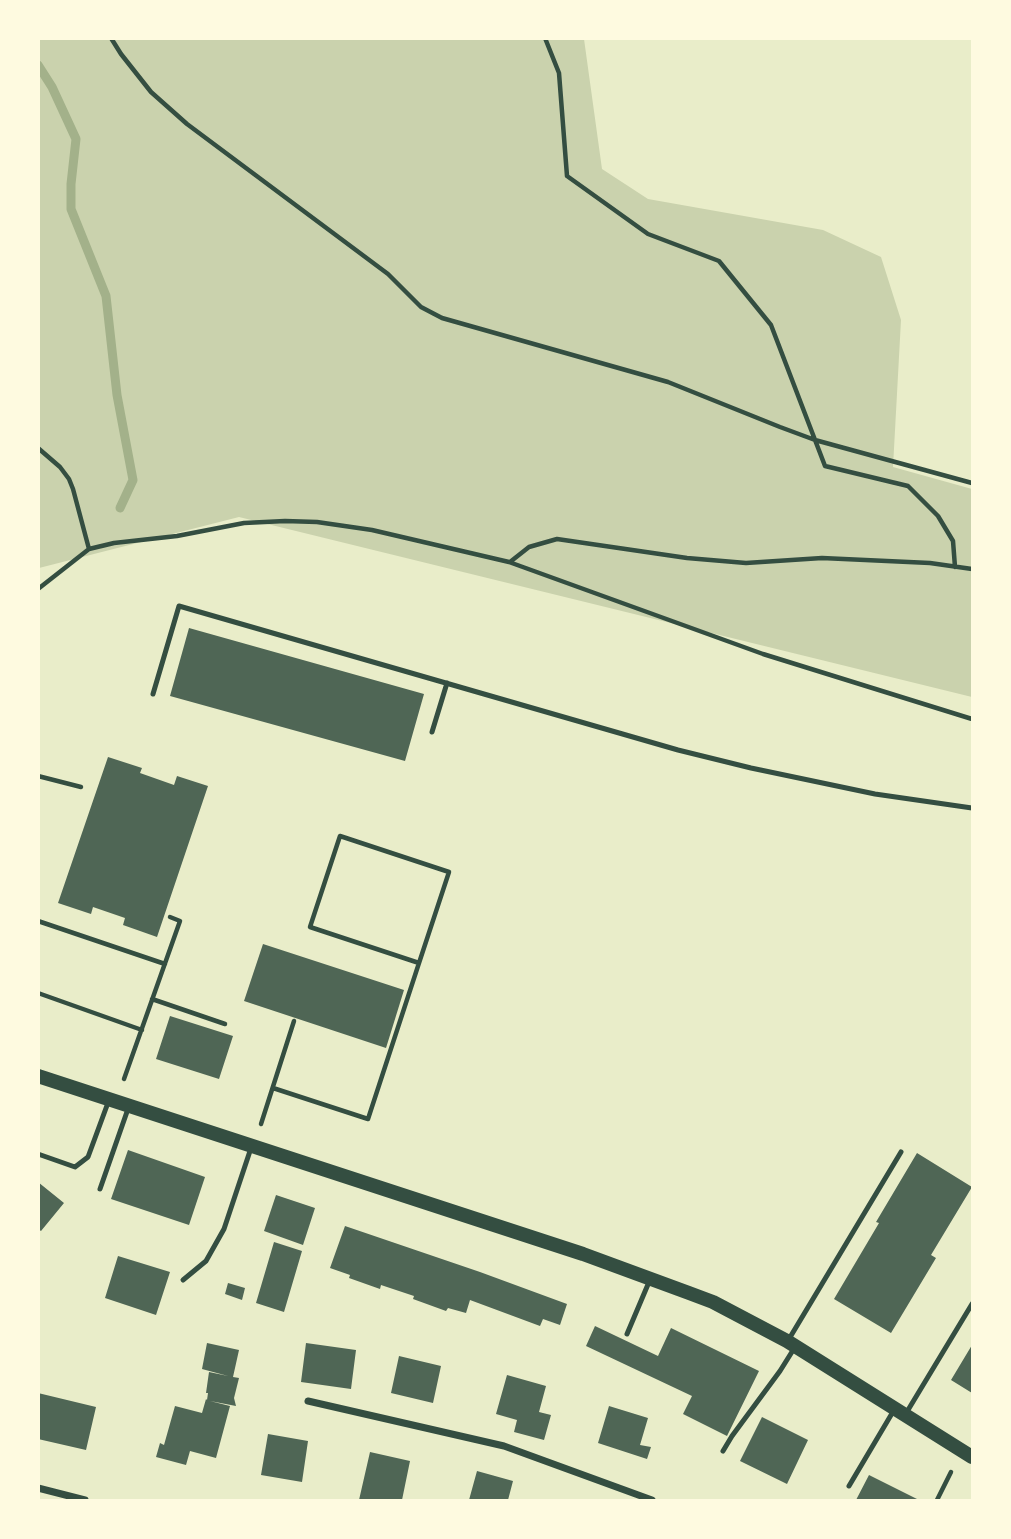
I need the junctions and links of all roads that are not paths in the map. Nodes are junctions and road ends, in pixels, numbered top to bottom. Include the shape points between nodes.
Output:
1 (447, 684) junction
2 (153, 694) dead end
3 (432, 732) dead end
4 (972, 808) edge
5 (38, 1076) edge
6 (110, 1099) junction
7 (129, 1105) junction
8 (252, 1145) junction
9 (901, 1152) dead end
10 (38, 1154) edge
11 (100, 1189) dead end
12 (651, 1278) junction
13 (183, 1279) dead end
14 (972, 1304) edge
15 (627, 1334) dead end
16 (791, 1344) junction
17 (308, 1401) dead end
18 (900, 1412) junction
19 (723, 1451) dead end
20 (972, 1457) edge
21 (849, 1486) dead end
22 (38, 1488) edge
23 (85, 1500) edge
24 (652, 1500) edge

1 - 2 lane via 179,606
1 - 3 lane
1 - 4 lane via 751,768
5 - 6 main road
6 - 7 main road
6 - 10 lane via 88,1157 75,1167
7 - 8 main road
7 - 11 lane
8 - 12 main road
8 - 13 lane via 224,1229 206,1261
9 - 16 lane
12 - 15 lane
12 - 16 main road via 713,1303
14 - 18 lane
16 - 18 main road
16 - 19 lane via 780,1371
17 - 24 street via 504,1446
18 - 20 main road
18 - 21 lane
22 - 23 street

